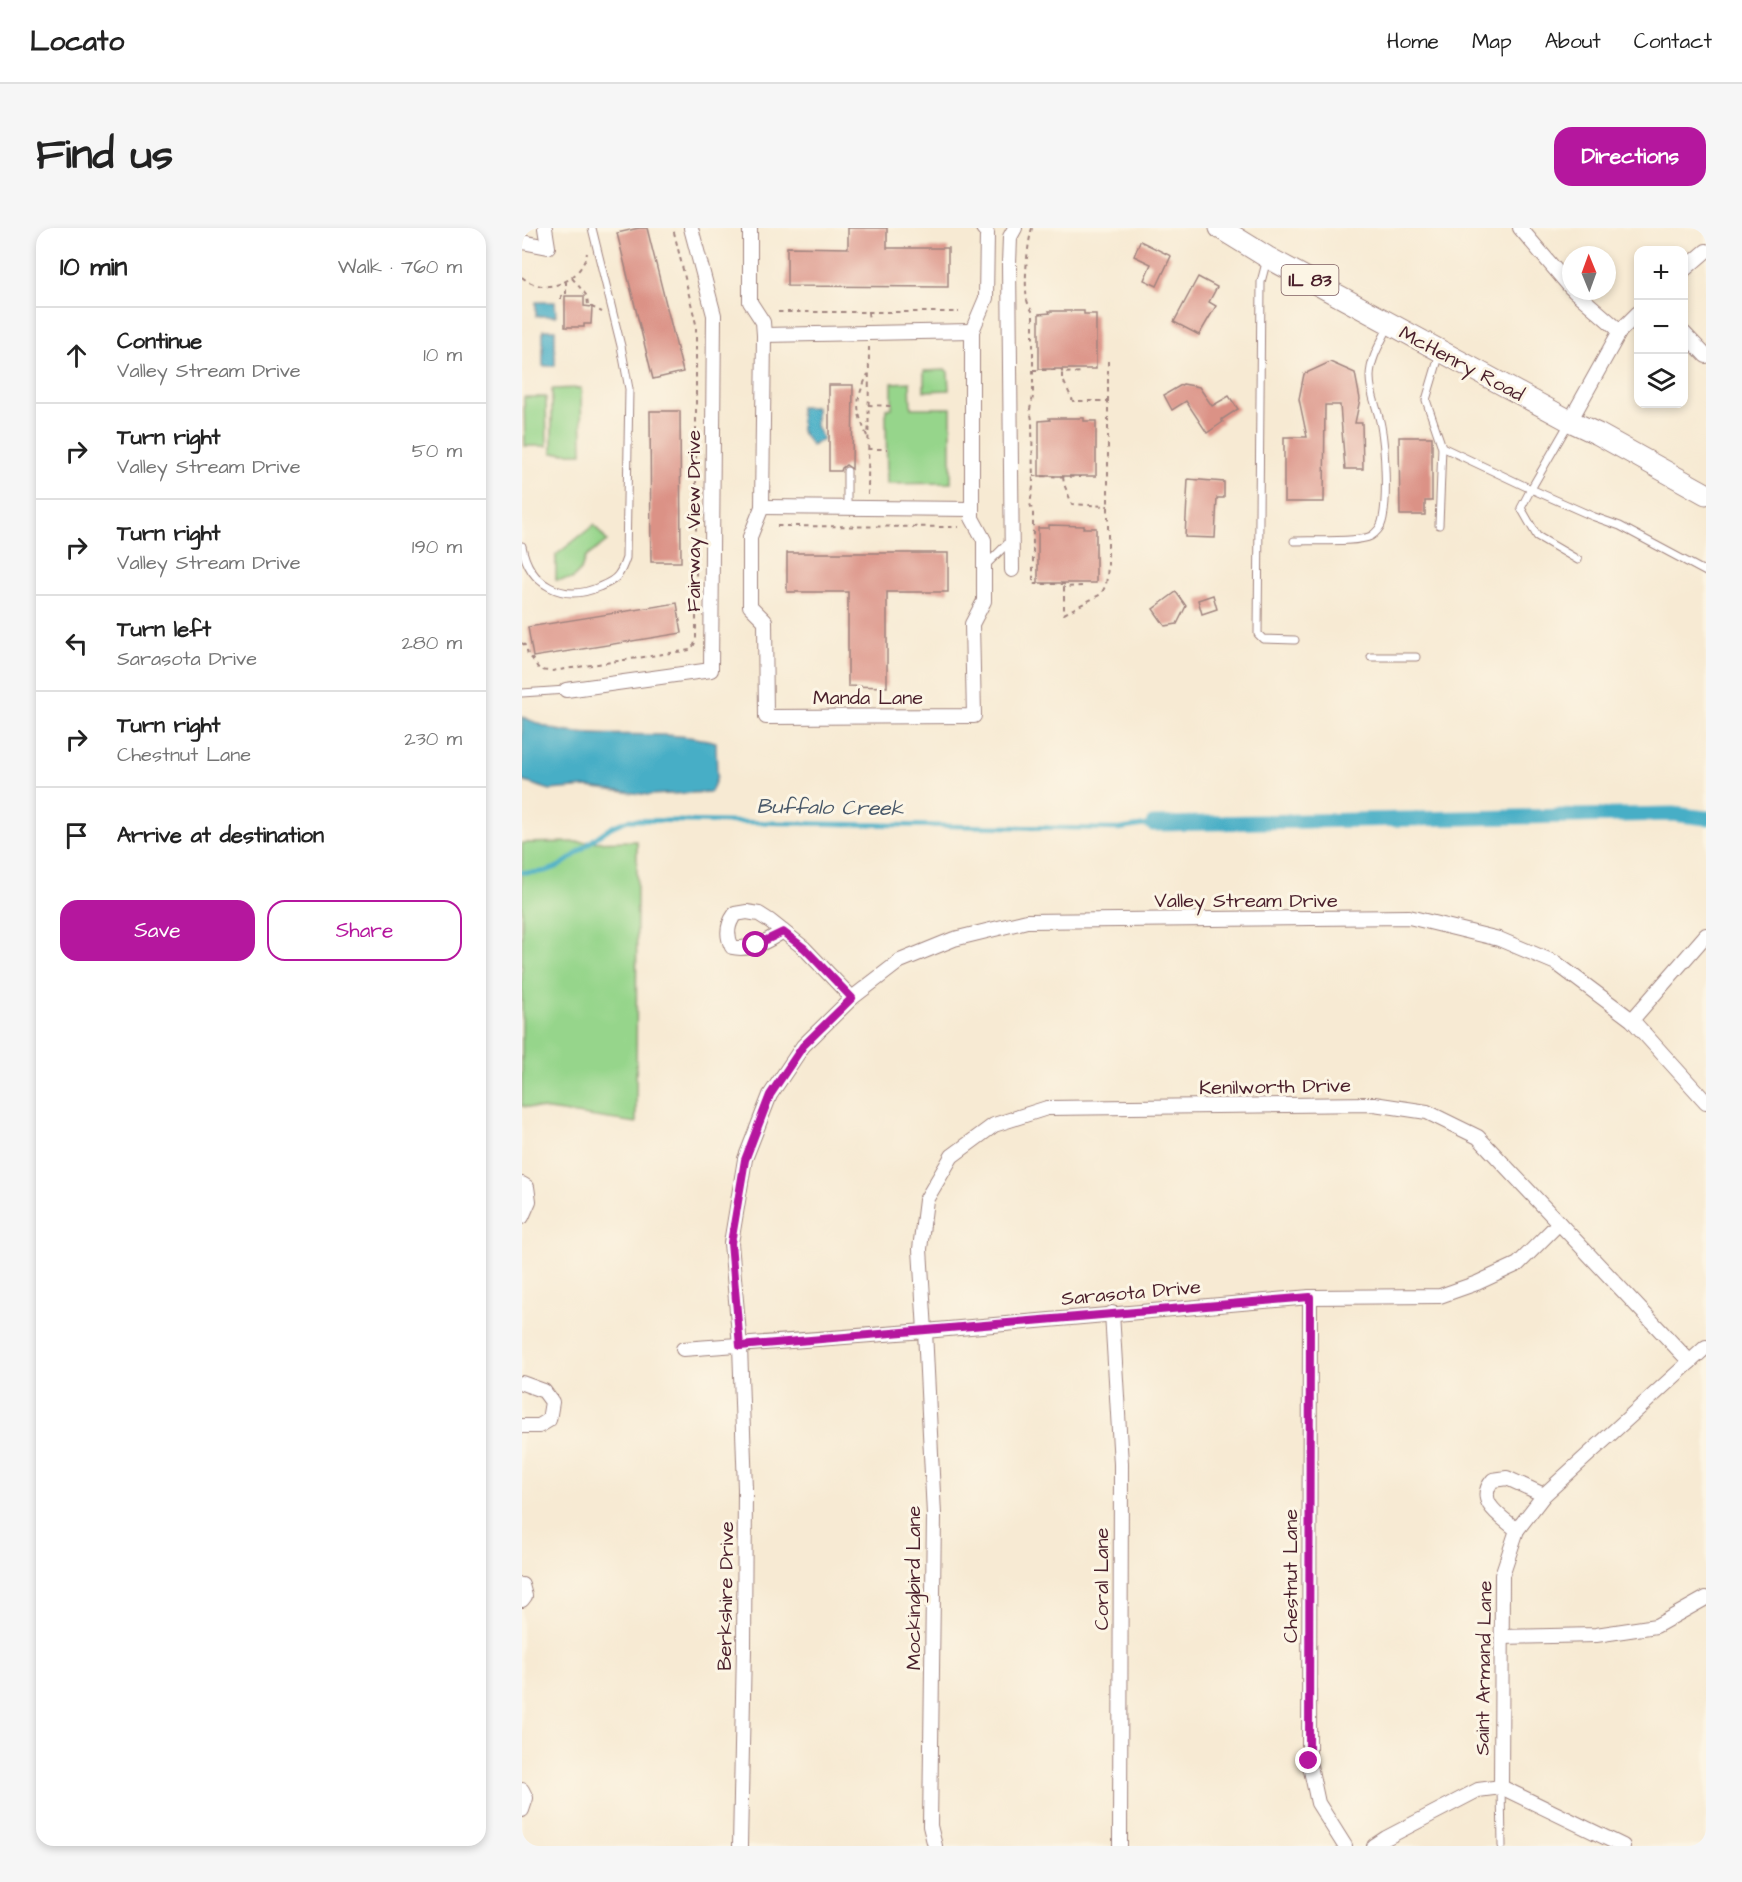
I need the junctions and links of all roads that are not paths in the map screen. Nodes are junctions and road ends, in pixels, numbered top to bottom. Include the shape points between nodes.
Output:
1 (545, 228) edge
2 (592, 228) edge
3 (692, 228) edge
4 (750, 228) edge
5 (983, 228) edge
6 (1015, 228) edge
7 (1220, 228) edge
8 (1520, 228) edge
9 (522, 242) edge
10 (1706, 251) edge
11 (1267, 257) junction
12 (1688, 266) edge
13 (1562, 277) edge
14 (1585, 300) edge
15 (1634, 317) edge
16 (1390, 324) junction
17 (972, 331) junction
18 (1620, 331) junction
19 (764, 335) junction
20 (1688, 338) edge
21 (1441, 350) junction
22 (1706, 356) edge
23 (1570, 421) junction
24 (1442, 447) junction
25 (848, 471) dead end
26 (1531, 489) junction
27 (1706, 494) edge
28 (762, 507) junction
29 (847, 508) junction
30 (972, 509) junction
31 (1439, 525) dead end
32 (1011, 540) junction
33 (1294, 541) dead end
34 (522, 546) edge
35 (1578, 560) dead end
36 (984, 567) junction
37 (1012, 570) dead end
38 (1706, 572) edge
39 (1295, 640) dead end
40 (1371, 657) dead end
41 (1416, 657) dead end
42 (566, 690) joint
43 (522, 693) edge
44 (783, 932) dead end
45 (1706, 935) edge
46 (852, 998) junction
47 (1632, 1020) junction
48 (1706, 1102) edge
49 (522, 1184) edge
50 (522, 1217) edge
51 (1559, 1223) junction
52 (1310, 1297) junction
53 (1112, 1313) junction
54 (925, 1331) junction
55 (740, 1346) junction
56 (1706, 1347) edge
57 (683, 1349) dead end
58 (1690, 1362) junction
59 (522, 1383) edge
60 (522, 1426) edge
61 (1544, 1495) junction
62 (1517, 1530) junction
63 (522, 1585) edge
64 (1706, 1598) edge
65 (522, 1600) edge
66 (1502, 1637) junction
67 (1501, 1786) junction
68 (522, 1790) edge
69 (522, 1810) edge
70 (740, 1846) edge
71 (935, 1846) edge
72 (1120, 1846) edge
73 (1346, 1846) edge
74 (1374, 1846) edge
75 (1502, 1846) edge
76 (1623, 1846) edge

1 - 9 street via 548,247
2 - 34 lane via 629,388 626,558 616,578 594,590 556,591 537,577
3 - 42 street, Fairway View Drive via 714,315 711,670
4 - 19 street, Manda Lane via 750,302 763,322
5 - 17 street, Manda Lane via 987,233 986,298
6 - 32 street via 1010,237 1009,264
7 - 11 main road, McHenry Road / IL 83
8 - 13 street
10 - 12 street
11 - 16 main road, McHenry Road / IL 83
11 - 39 lane via 1261,282 1258,634 1263,639
14 - 18 street
15 - 18 street
16 - 21 main road, McHenry Road / IL 83
16 - 33 lane via 1372,360 1370,375 1384,443 1382,524 1370,536 1359,539
17 - 19 street
17 - 30 street, Manda Lane
18 - 23 street
19 - 28 street, Manda Lane
20 - 22 street
21 - 23 main road, McHenry Road / IL 83
21 - 24 lane via 1426,400
23 - 26 lane
23 - 27 main road, McHenry Road / IL 83
24 - 26 lane
24 - 31 lane
25 - 29 lane
26 - 35 lane via 1521,508 1537,536
26 - 38 lane via 1620,526
28 - 29 street
28 - 36 street, Manda Lane via 750,537 750,606 765,621 766,717 974,716 972,624 984,602
29 - 30 street
30 - 36 street, Manda Lane via 972,518 984,540
32 - 36 lane
32 - 37 street
40 - 41 lane
42 - 43 lane
44 - 46 street
45 - 47 street
46 - 47 street, Valley Stream Drive via 900,961 954,939 1027,921 1409,917 1499,939 1556,963
46 - 55 street, Valley Stream Drive via 803,1046 770,1095 745,1160 731,1243
47 - 48 street, Valley Stream Drive
49 - 50 street via 527,1187 529,1201
51 - 52 street, Sarasota Drive via 1518,1264 1440,1296
51 - 54 street, Kenilworth Drive via 1478,1137 1427,1112 1374,1104 1047,1108 994,1125 952,1156 926,1200 920,1249
51 - 58 street, Kenilworth Drive
52 - 53 street, Sarasota Drive
52 - 73 street, Chestnut Lane via 1309,1761 1318,1803
53 - 54 street, Sarasota Drive
53 - 72 street, Coral Lane via 1121,1464
54 - 55 street, Sarasota Drive
54 - 71 street, Mockingbird Lane via 934,1515 930,1826
55 - 57 street, Sarasota Drive
55 - 70 street, Berkshire Drive via 745,1489
56 - 58 street, Saint Armand Lane
58 - 61 street, Saint Armand Lane
59 - 60 street via 544,1390 552,1402 549,1420 539,1426
61 - 62 street, Saint Armand Lane
61 - 62 street via 1508,1478 1488,1485 1493,1510
62 - 66 street, Saint Armand Lane via 1502,1575
63 - 65 street
64 - 66 street via 1656,1626 1596,1635
66 - 67 street, Saint Armand Lane
67 - 74 street via 1478,1790
67 - 75 lane
67 - 76 street
68 - 69 street via 526,1798

